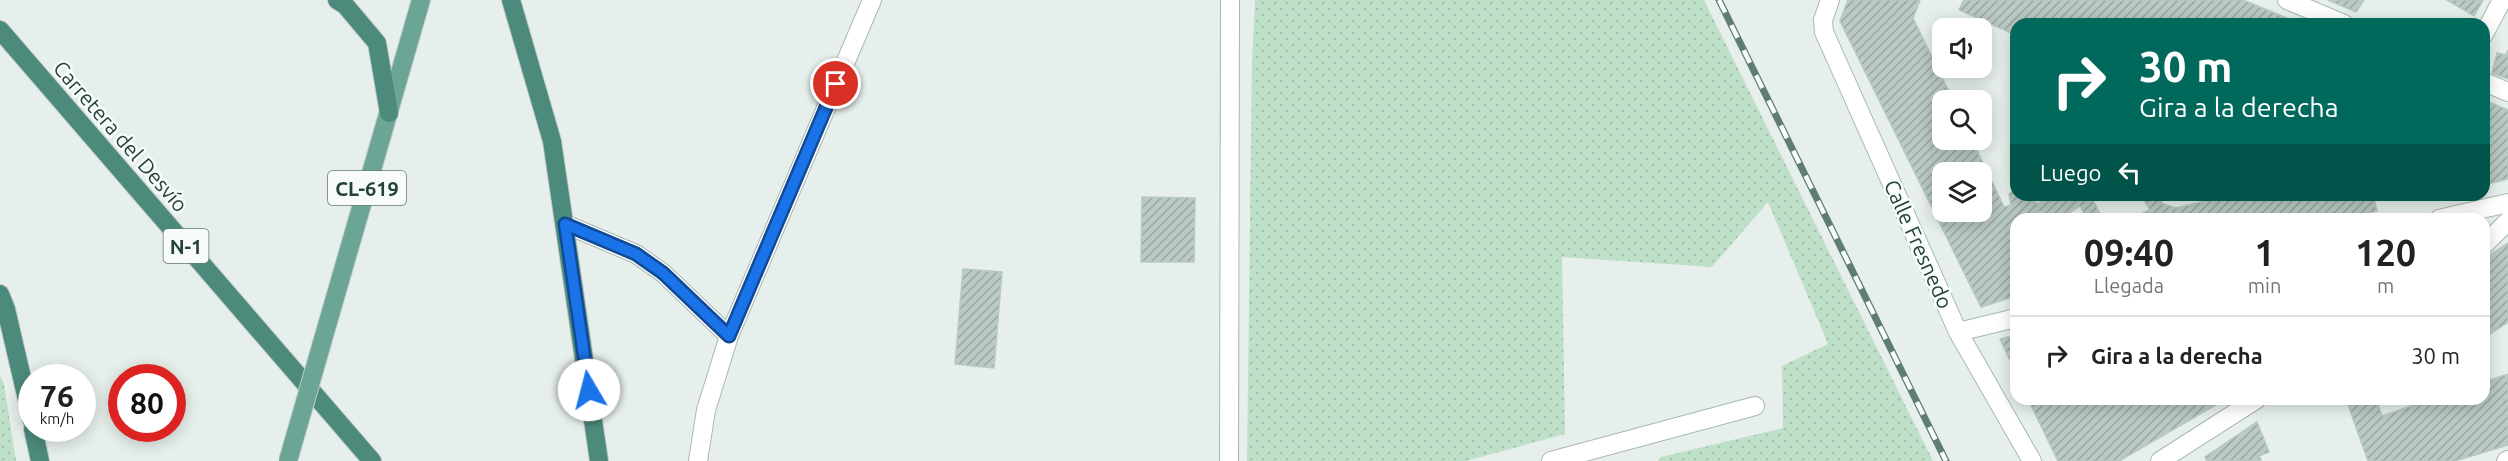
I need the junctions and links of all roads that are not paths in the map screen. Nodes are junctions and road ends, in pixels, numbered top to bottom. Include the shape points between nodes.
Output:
1 (337, 0) edge
2 (421, 0) edge
3 (512, 0) edge
4 (872, 0) edge
5 (1230, 0) edge
6 (1830, 0) edge
7 (2287, 0) edge
8 (2502, 0) edge
9 (2330, 18) edge
10 (2490, 23) edge
11 (0, 30) edge
12 (2490, 84) edge
13 (2508, 92) edge
14 (389, 113) junction
15 (2508, 203) edge
16 (2465, 213) edge
17 (2508, 221) edge
18 (565, 224) junction
19 (2490, 239) edge
20 (0, 294) edge
21 (2010, 319) edge
22 (1958, 332) junction
23 (729, 336) junction
24 (19, 364) edge
25 (2247, 405) edge
26 (1755, 406) dead end
27 (36, 442) edge
28 (40, 461) edge
29 (288, 461) edge
30 (372, 461) edge
31 (599, 461) edge
32 (698, 461) edge
33 (1229, 461) edge
34 (1551, 461) edge
35 (2032, 461) edge
36 (2160, 461) edge

1 - 14 highway via 377,43
2 - 14 main road, CL-619
3 - 18 highway via 552,141
4 - 23 street
5 - 33 street
6 - 22 street, Calle Fresnedo via 1823,20 1824,32
7 - 9 street
8 - 10 street
11 - 30 highway, Carretera del Desvío / N-1
12 - 13 street
14 - 29 main road, CL-619, bridge
15 - 16 street
17 - 19 street
18 - 23 street via 636,254 663,273
18 - 31 highway
20 - 24 highway
21 - 22 street
22 - 35 street, Calle Fresnedo
23 - 32 street via 706,410
25 - 36 street
26 - 34 street
27 - 28 highway

